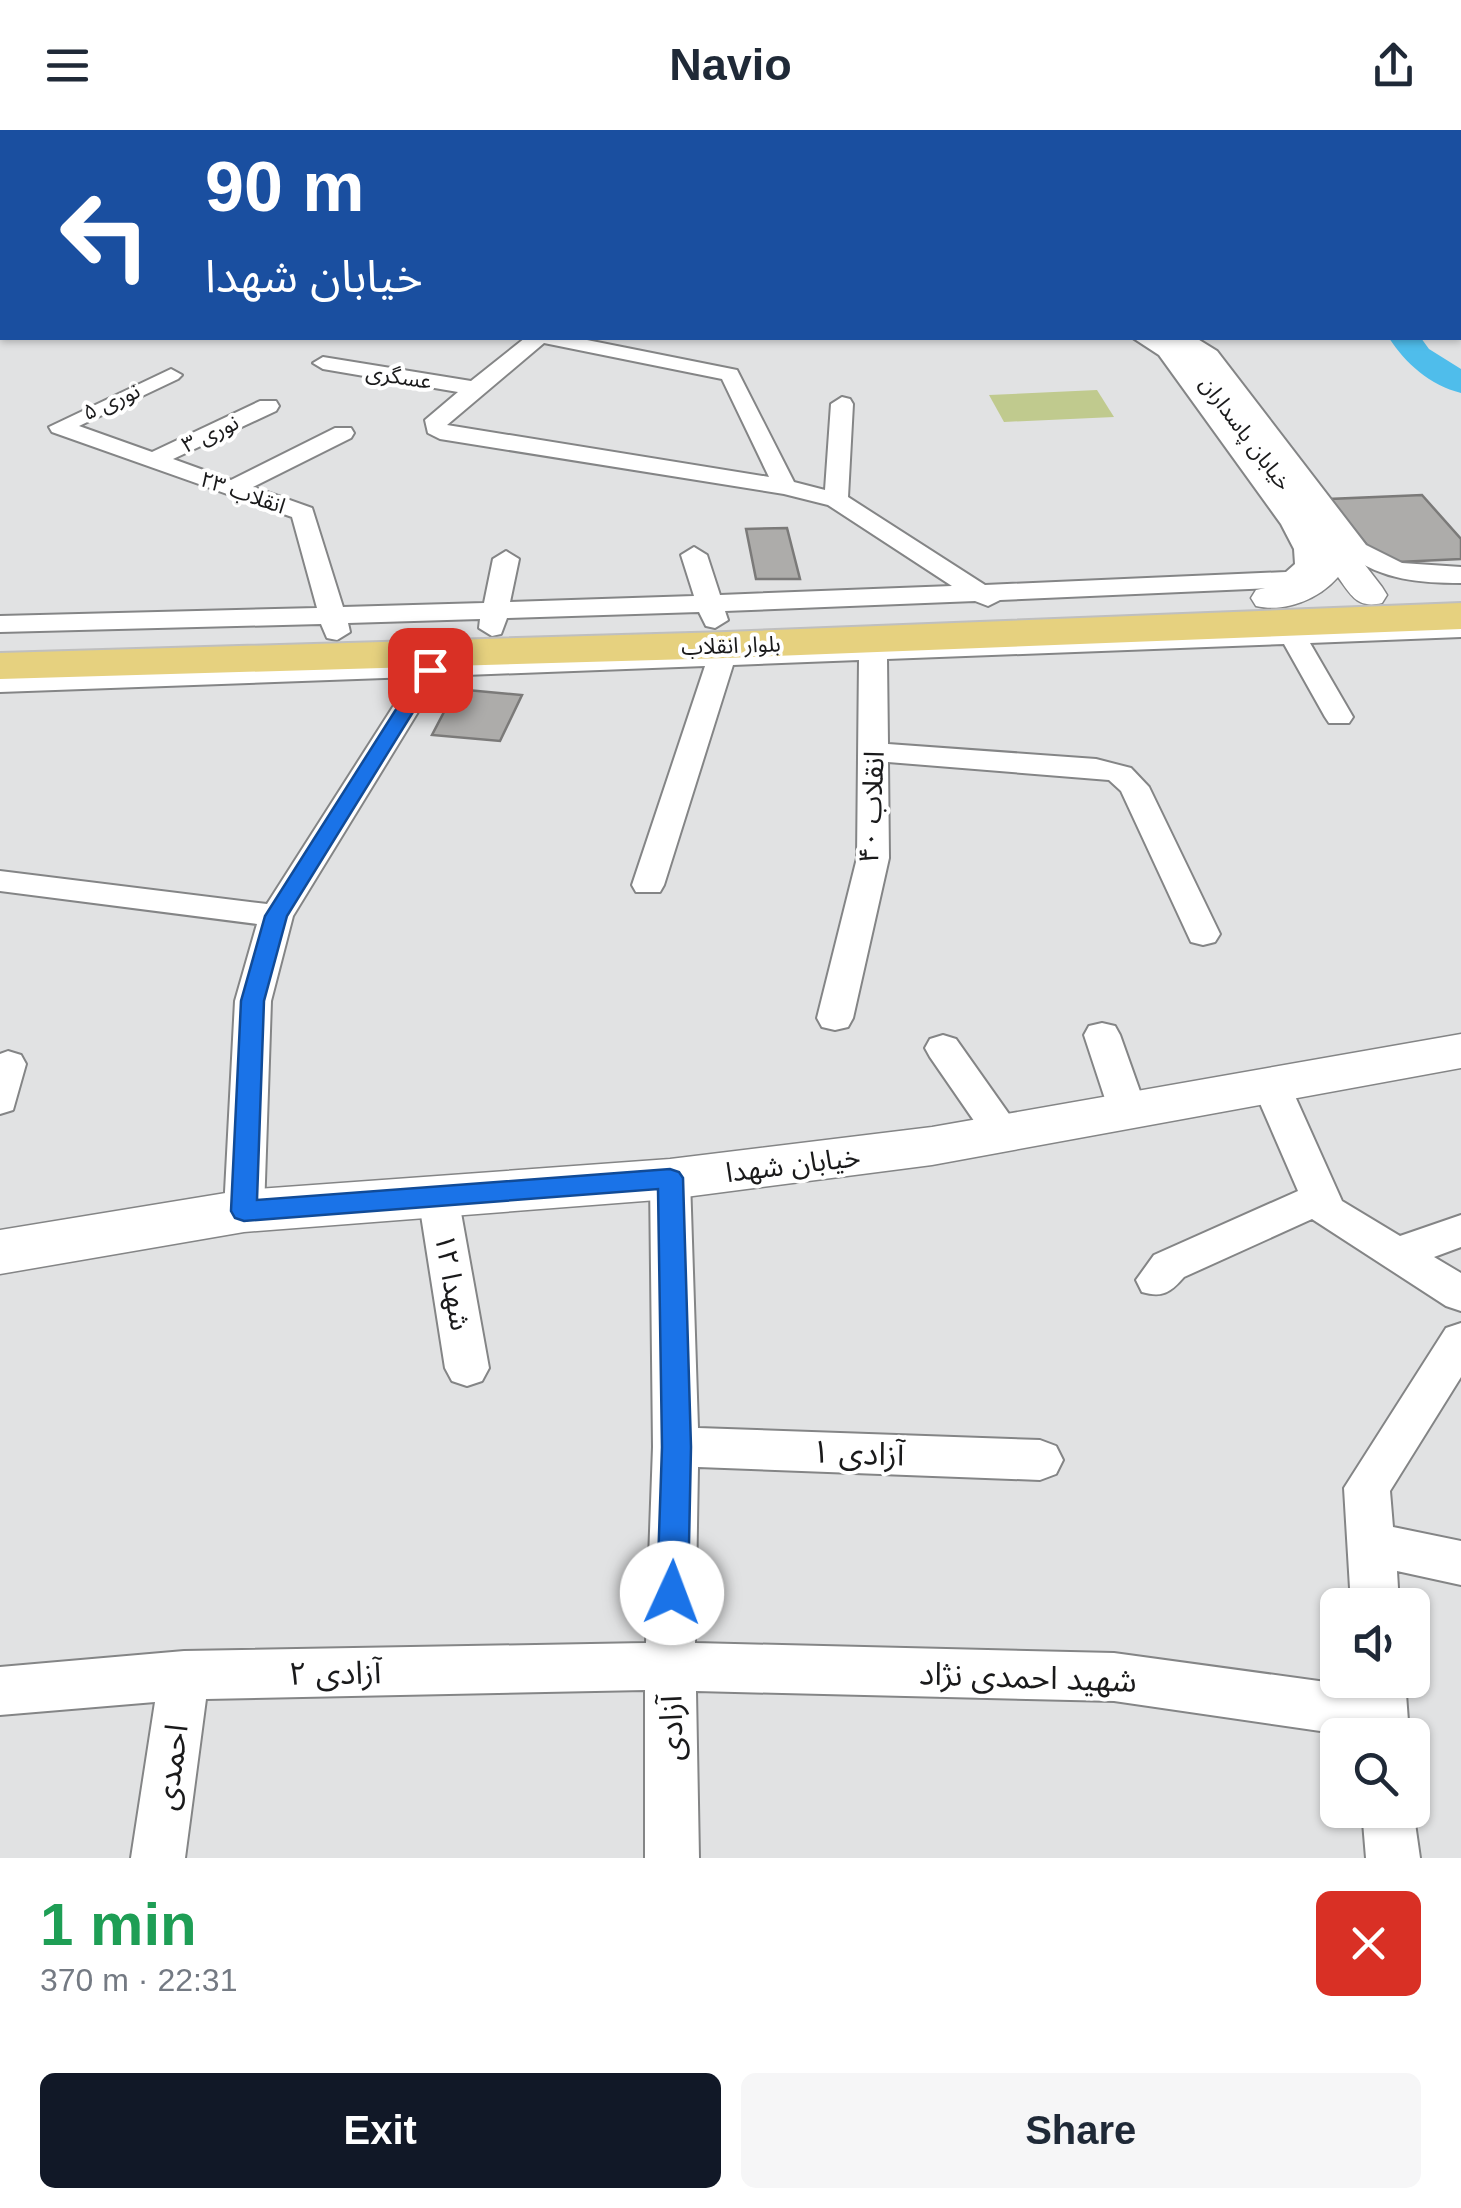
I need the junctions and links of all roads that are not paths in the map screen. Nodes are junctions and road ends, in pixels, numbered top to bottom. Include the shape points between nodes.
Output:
1 (535, 340) edge
2 (559, 340) edge
3 (1146, 340) edge
4 (1164, 340) edge
5 (1185, 340) edge
6 (324, 363) dead end
7 (171, 375) dead end
8 (475, 388) junction
9 (842, 404) dead end
10 (268, 406) dead end
11 (67, 429) joint
12 (344, 433) dead end
13 (153, 460) junction
14 (785, 486) junction
15 (233, 488) junction
16 (836, 500) junction
17 (1325, 536) junction
18 (694, 556) dead end
19 (506, 559) dead end
20 (1461, 575) edge
21 (1461, 592) edge
22 (993, 601) junction
23 (1378, 607) junction
24 (1461, 616) edge
25 (1282, 619) junction
26 (493, 620) junction
27 (0, 624) edge
28 (335, 625) junction
29 (1461, 629) edge
30 (718, 632) junction
31 (0, 641) edge
32 (874, 653) junction
33 (435, 662) junction
34 (0, 666) edge
35 (0, 684) edge
36 (1338, 717) dead end
37 (874, 752) junction
38 (0, 881) edge
39 (648, 885) dead end
40 (276, 916) junction
41 (1203, 934) dead end
42 (834, 1018) dead end
43 (1102, 1035) dead end
44 (942, 1048) dead end
45 (1461, 1051) edge
46 (8, 1064) dead end
47 (1271, 1085) junction
48 (0, 1102) edge
49 (1128, 1111) junction
50 (1003, 1134) junction
51 (670, 1178) junction
52 (438, 1196) junction
53 (1321, 1198) junction
54 (244, 1211) junction
55 (1461, 1231) edge
56 (0, 1252) edge
57 (1396, 1254) junction
58 (1156, 1280) dead end
59 (1461, 1294) edge
60 (1461, 1340) edge
61 (468, 1368) dead end
62 (676, 1447) junction
63 (1040, 1460) dead end
64 (1371, 1544) junction
65 (1461, 1563) edge
66 (1374, 1588) edge
67 (670, 1666) junction
68 (184, 1675) junction
69 (0, 1692) edge
70 (1382, 1710) edge
71 (1390, 1828) edge
72 (158, 1858) edge
73 (672, 1858) edge
74 (1392, 1858) edge

1 - 8 street
2 - 14 street via 730,374
3 - 22 street via 1166,351 1293,523 1307,549 1305,572
4 - 17 main road, خیابان پاسداران via 1185,352
5 - 20 street via 1210,355 1357,550 1411,576
6 - 8 street, عسگری
7 - 11 street, نوری ۵ via 60,427
8 - 14 street via 436,420 436,428
9 - 16 street
10 - 13 street, نوری ۳
11 - 13 street, انقلاب ۲۳
12 - 15 street
13 - 15 street, انقلاب ۲۳
14 - 16 street
15 - 28 street, انقلاب ۲۳ via 303,513
16 - 22 street
17 - 23 main road, خیابان پاسداران
17 - 25 main road via 1323,574
18 - 30 street
19 - 26 street
21 - 23 main road, بلوار انقلاب
22 - 25 main road, بلوار انقلاب
22 - 30 main road, بلوار انقلاب
23 - 24 main road, بلوار انقلاب
23 - 25 main road, بلوار انقلاب
25 - 29 street
25 - 30 main road, بلوار انقلاب
25 - 32 street
25 - 36 street
26 - 28 main road, بلوار انقلاب
26 - 30 main road, بلوار انقلاب
27 - 28 street
28 - 31 main road, بلوار انقلاب
30 - 32 street
30 - 33 main road, بلوار انقلاب
30 - 39 street
32 - 37 street, انقلاب ۴۰
33 - 34 main road, بلوار انقلاب
33 - 35 street
33 - 40 street
37 - 41 street via 1120,774 1134,788
37 - 42 street, انقلاب ۴۰ via 873,858
38 - 40 street
40 - 54 street via 253,1001
43 - 49 street
44 - 50 street
45 - 47 main road, خیابان شهدا
46 - 48 street
47 - 49 main road, خیابان شهدا
47 - 53 street
49 - 50 main road, خیابان شهدا
50 - 51 main road, خیابان شهدا
51 - 52 main road, خیابان شهدا
51 - 62 street, آزادی
52 - 54 main road, خیابان شهدا
52 - 61 street, شهدا ۱۲
53 - 57 street via 1327,1211
53 - 58 street via 1170,1266
54 - 56 main road, خیابان شهدا
55 - 57 street
57 - 59 street
60 - 64 street via 1367,1488
62 - 63 street, آزادی ۱
62 - 67 street, آزادی
64 - 65 street
64 - 66 street
67 - 68 street, آزادی ۲
67 - 70 street, شهید احمدی نژاد via 1114,1677
67 - 73 street, آزادی
68 - 69 street, آزادی ۲
68 - 72 street, احمدی
71 - 74 street

